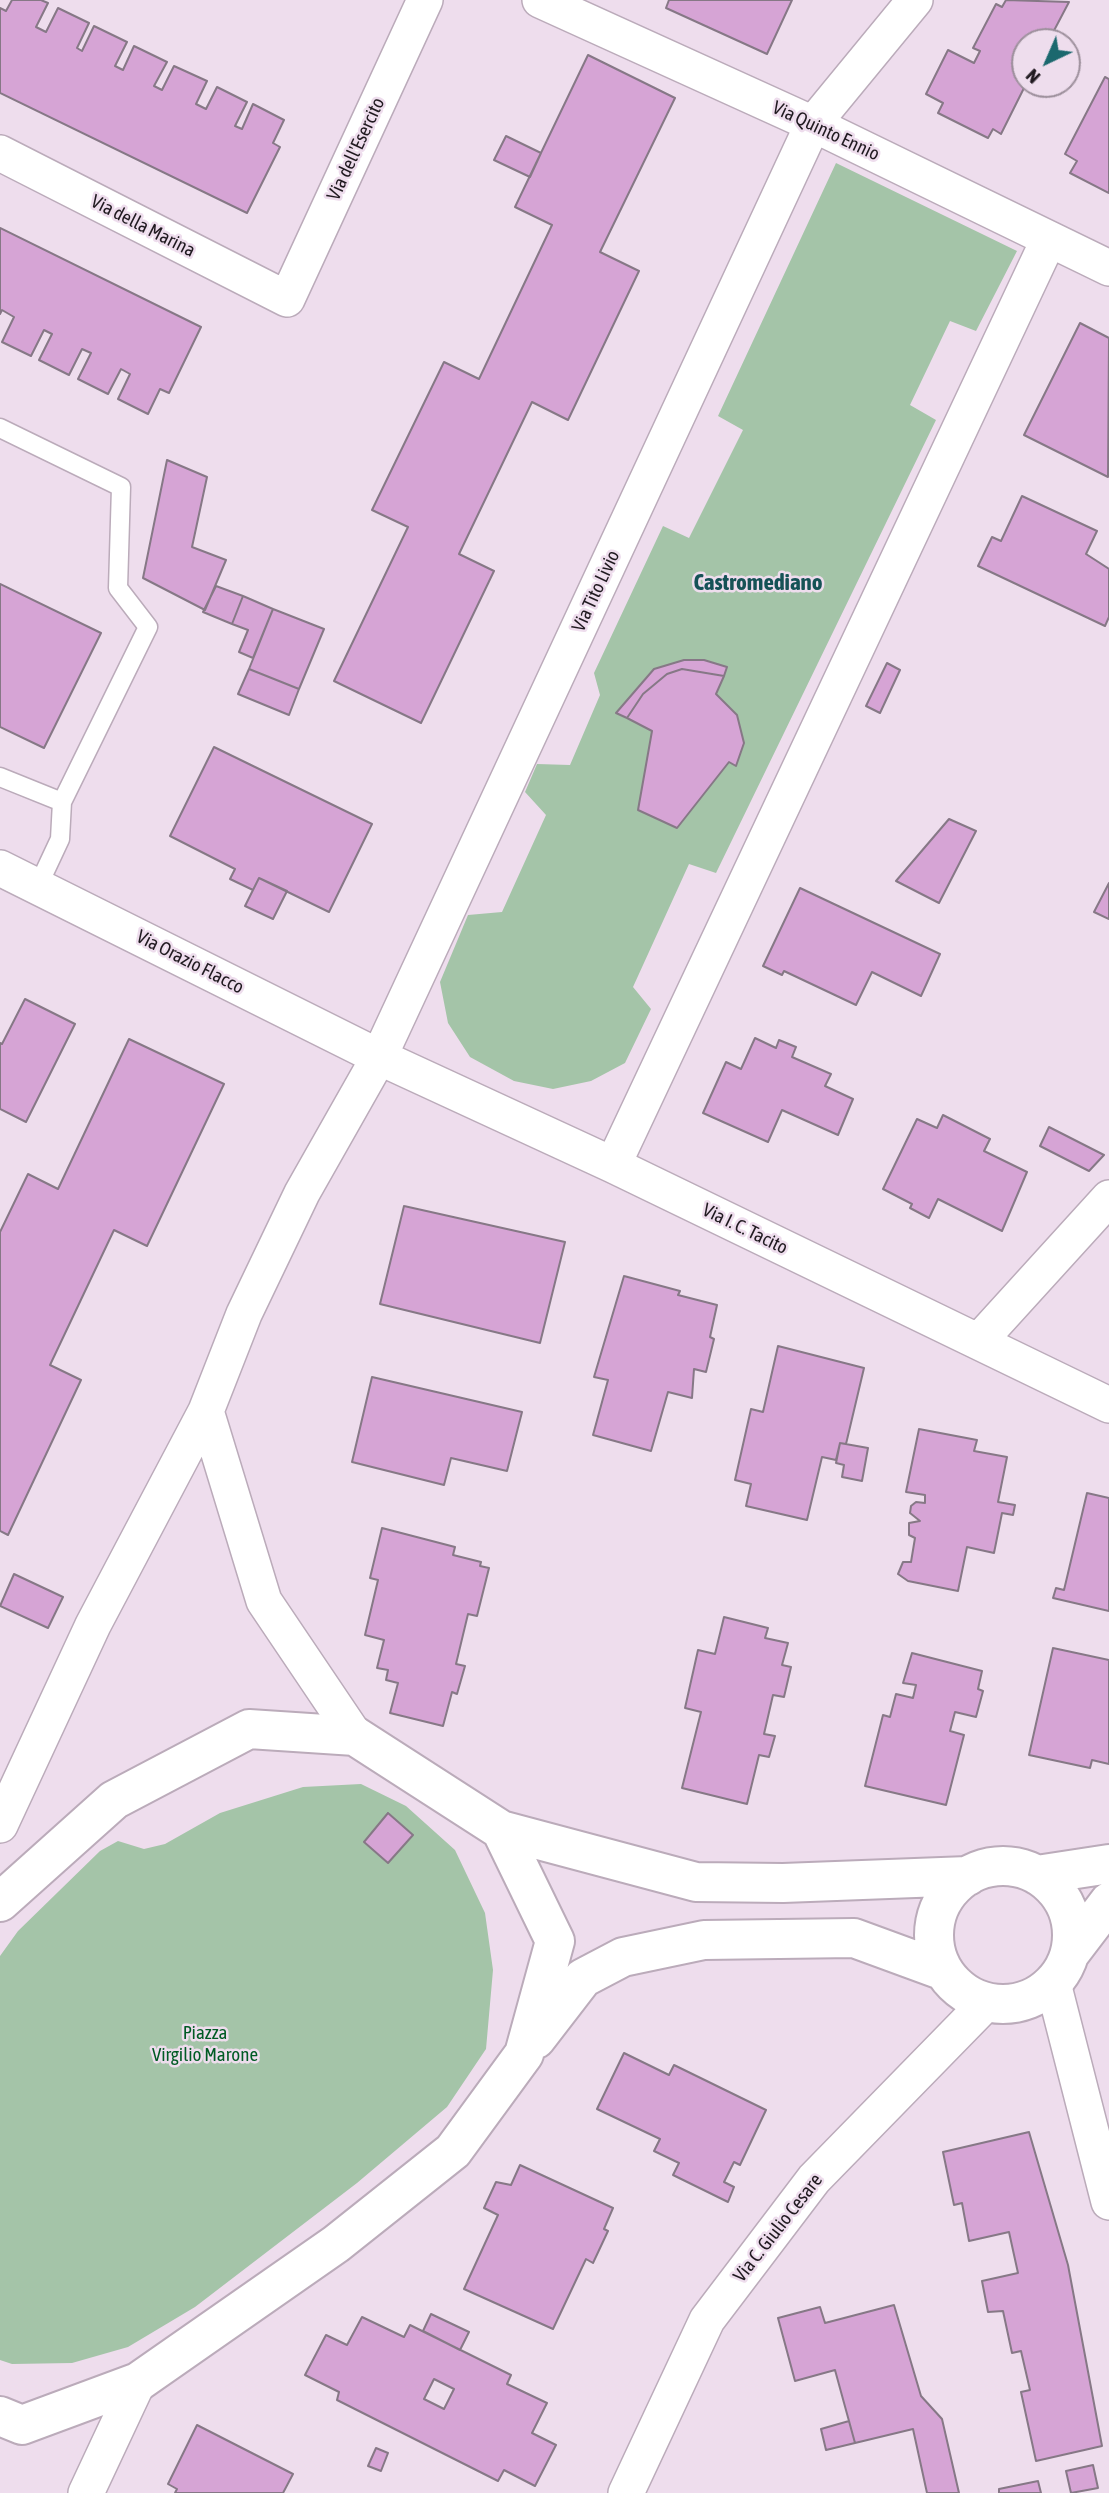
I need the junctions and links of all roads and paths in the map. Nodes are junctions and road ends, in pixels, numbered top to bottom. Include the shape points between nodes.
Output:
1 (425, 0) edge
2 (540, 0) edge
3 (915, 0) edge
4 (813, 124) junction
5 (0, 153) edge
6 (1049, 239) junction
7 (1109, 268) edge
8 (287, 299) joint
9 (0, 428) edge
10 (0, 777) edge
11 (62, 802) junction
12 (0, 867) edge
13 (38, 886) junction
14 (379, 1057) junction
15 (613, 1165) junction
16 (1109, 1198) edge
17 (979, 1341) junction
18 (1109, 1405) edge
19 (206, 1411) junction
20 (355, 1736) junction
21 (0, 1825) edge
22 (501, 1830) junction
23 (1109, 1864) edge
24 (1037, 1875) junction
25 (968, 1876) junction
26 (0, 1902) edge
27 (1109, 1902) edge
28 (1062, 1967) junction
29 (944, 1971) junction
30 (987, 2002) junction
31 (524, 2054) junction
32 (1109, 2202) edge
33 (138, 2382) junction
34 (0, 2416) edge
35 (86, 2493) edge
36 (626, 2493) edge

1 - 8 street, Via dell'Esercito
2 - 4 street, Via Quinto Ennio
3 - 4 street, Via Tito Livio
4 - 6 street, Via Quinto Ennio
4 - 14 street, Via Tito Livio
5 - 8 street, Via della Marina
6 - 7 street, Via Quinto Ennio
6 - 15 street
9 - 11 lane via 121,487 118,588 148,627
10 - 11 lane
11 - 13 lane via 60,839
12 - 13 street, Via Orazio Flacco
13 - 14 street, Via Orazio Flacco
14 - 15 street, Via I. C. Tacito
14 - 19 street, Via Tito Livio via 302,1193 244,1314
15 - 17 street, Via I. C. Tacito
16 - 17 street
17 - 18 street, Via I. C. Tacito
19 - 20 street via 264,1601
19 - 21 street, Via Tito Livio via 93,1625
20 - 22 street
20 - 26 street via 249,1728 114,1800
22 - 25 street via 696,1881 783,1883
22 - 31 street via 555,1941
23 - 24 street
24 - 25 street via 1002,1866
24 - 28 street via 1051,1886 1070,1916 1073,1934
25 - 29 street via 955,1885 937,1918 937,1954
27 - 28 street
28 - 30 street via 1023,2001
28 - 32 street
29 - 30 street via 970,1996
29 - 31 street via 854,1938 704,1940 622,1957 583,1979
30 - 36 street, Via C. Giulio Cesare via 814,2179 707,2320
31 - 33 street via 453,2151 336,2245
33 - 34 street via 22,2425
33 - 35 street

